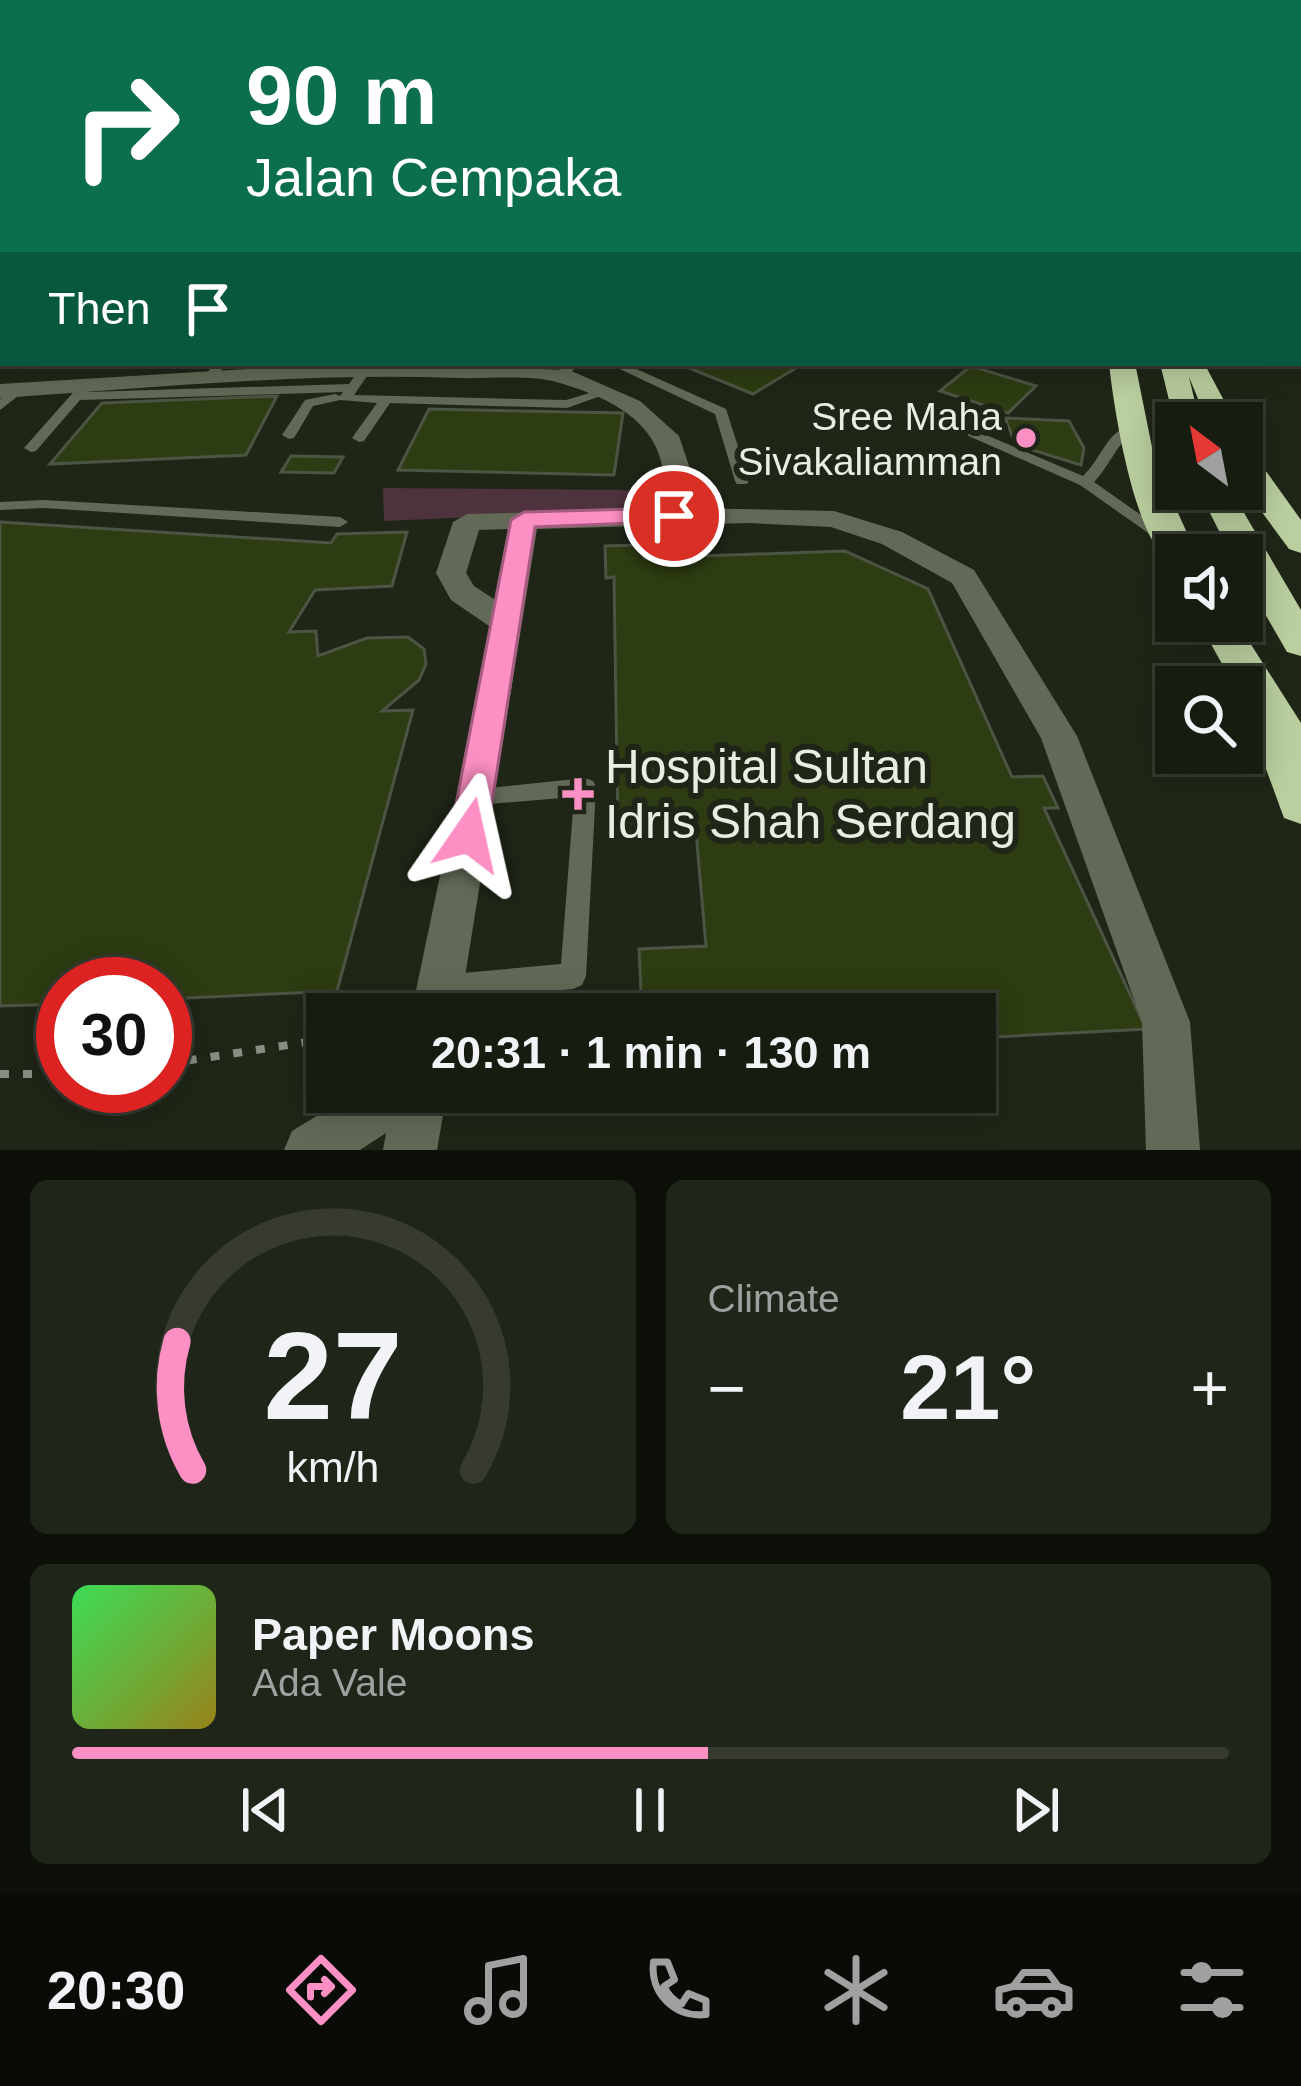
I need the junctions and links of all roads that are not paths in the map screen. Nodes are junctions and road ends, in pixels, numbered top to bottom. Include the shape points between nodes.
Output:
1 (426, 366) edge
2 (620, 366) edge
3 (1122, 366) edge
4 (1174, 366) edge
5 (1193, 366) edge
6 (568, 369) edge
7 (215, 370) edge
8 (359, 379) edge
9 (81, 390) junction
10 (603, 393) junction
11 (6, 396) edge
12 (386, 398) junction
13 (1181, 402) edge
14 (1213, 402) edge
15 (1129, 429) junction
16 (962, 430) dead end
17 (290, 435) dead end
18 (359, 438) dead end
19 (31, 448) dead end
20 (742, 482) dead end
21 (1085, 482) junction
22 (1263, 494) edge
23 (0, 506) edge
24 (1223, 510) edge
25 (674, 516) junction
26 (524, 520) junction
27 (340, 522) dead end
28 (1158, 534) edge
29 (1166, 534) edge
30 (1301, 542) edge
31 (509, 624) junction
32 (1301, 642) edge
33 (1263, 698) edge
34 (1263, 701) edge
35 (1301, 762) edge
36 (476, 796) junction
37 (1301, 804) edge
38 (439, 993) edge
39 (481, 993) edge
40 (370, 1113) edge
41 (417, 1113) edge
42 (311, 1150) edge
43 (410, 1150) edge
44 (1173, 1150) edge

1 - 6 street
1 - 8 street
2 - 20 lane via 721,412
3 - 15 highway
4 - 13 highway
5 - 14 highway
6 - 10 street
7 - 8 street
7 - 9 street
8 - 9 lane
8 - 12 lane
8 - 17 lane via 309,403
9 - 11 street
9 - 19 lane
10 - 12 lane via 568,404
10 - 25 street via 632,406 670,441 680,478
12 - 18 lane
15 - 21 lane via 1107,444 1096,475
15 - 29 highway
16 - 21 lane
21 - 28 lane
22 - 30 highway
23 - 27 lane
24 - 32 highway
25 - 26 street
25 - 44 street via 834,519 892,538 963,578 1059,736 1166,1022
26 - 31 street
26 - 31 street via 466,522 451,573 462,592
31 - 36 street
33 - 35 highway
34 - 37 highway
36 - 38 street
36 - 39 lane via 585,787 573,976
40 - 42 street
41 - 43 street

